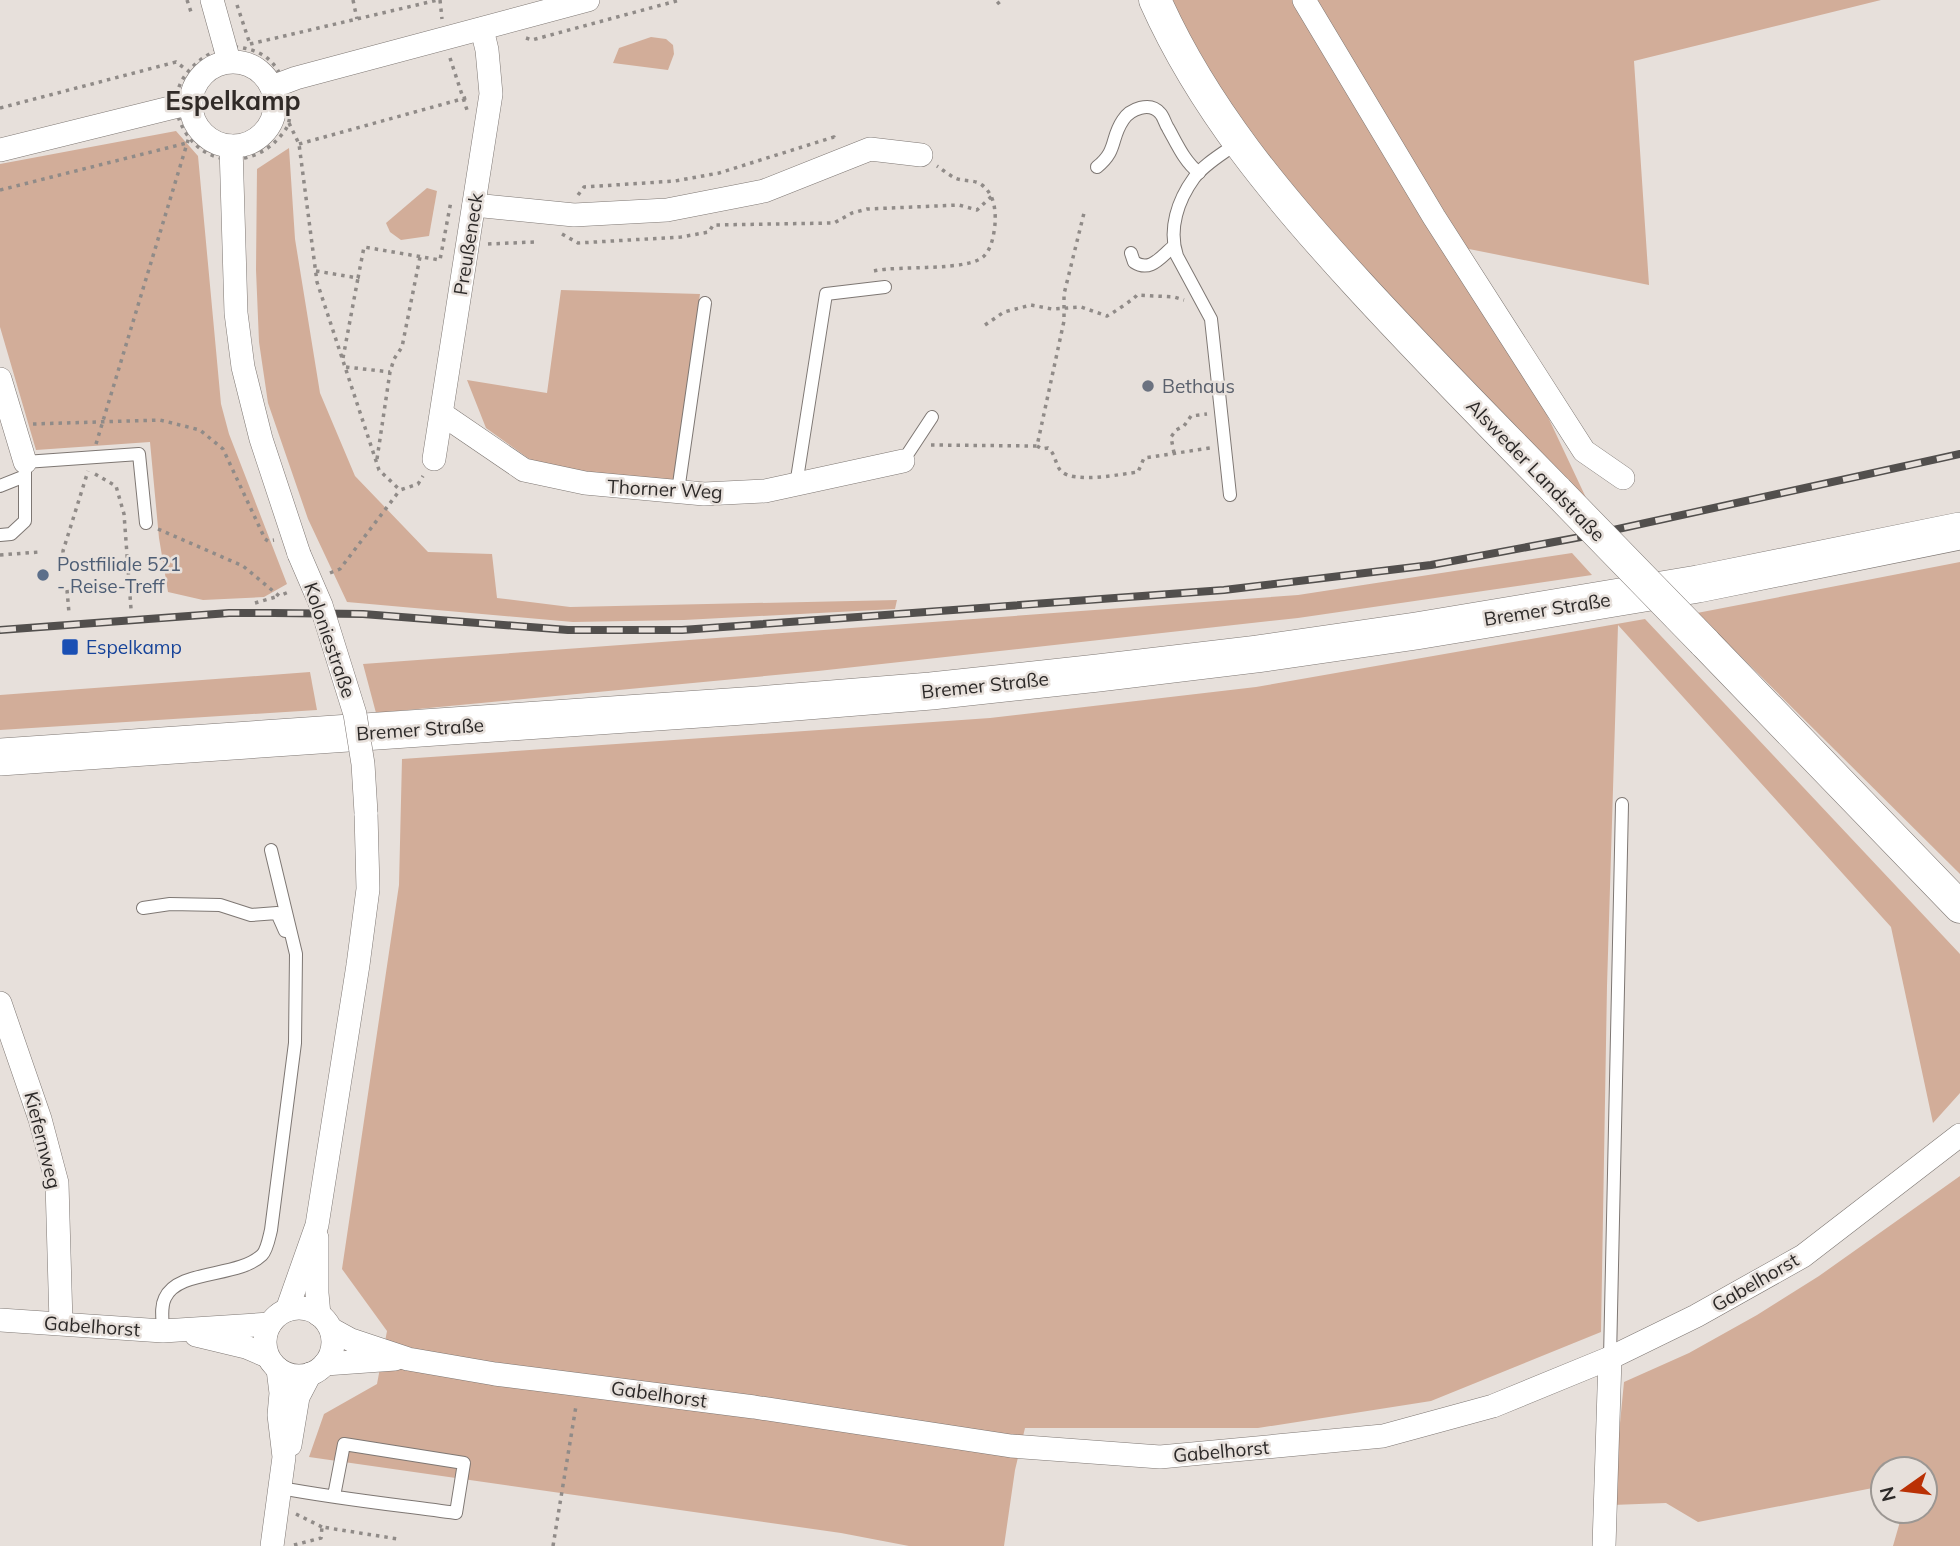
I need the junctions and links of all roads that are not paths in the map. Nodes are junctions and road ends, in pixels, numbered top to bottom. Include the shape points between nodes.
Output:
1 (212, 0) edge
2 (588, 0) edge
3 (1155, 0) edge
4 (1304, 0) edge
5 (482, 29) junction
6 (238, 50) junction
7 (278, 85) junction
8 (184, 106) junction
9 (1237, 142) junction
10 (0, 150) edge
11 (231, 153) junction
12 (921, 155) road end
13 (1097, 167) dead end
14 (1199, 173) junction
15 (474, 205) junction
16 (1174, 246) junction
17 (1131, 253) dead end
18 (885, 287) dead end
19 (705, 303) dead end
20 (0, 379) edge
21 (442, 414) junction
22 (932, 417) dead end
23 (907, 453) joint
24 (434, 459) road end
25 (25, 469) junction
26 (1623, 478) dead end
27 (0, 485) edge
28 (796, 485) junction
29 (678, 491) junction
30 (1230, 495) dead end
31 (146, 523) dead end
32 (1960, 531) edge
33 (0, 535) edge
34 (0, 757) edge
35 (1622, 804) dead end
36 (271, 850) dead end
37 (1960, 907) edge
38 (143, 908) dead end
39 (296, 954) junction
40 (0, 1003) edge
41 (1960, 1135) edge
42 (317, 1225) junction
43 (278, 1317) junction
44 (0, 1320) edge
45 (325, 1322) junction
46 (61, 1323) junction
47 (173, 1331) junction
48 (408, 1359) junction
49 (1610, 1359) junction
50 (272, 1362) junction
51 (318, 1369) junction
52 (284, 1457) junction
53 (281, 1488) junction
54 (334, 1496) junction
55 (272, 1546) edge
56 (1604, 1546) edge

1 - 6 street
2 - 5 street
3 - 9 main road, Alsweder Landstraße via 1170,33
4 - 26 street via 1434,217 1584,451
5 - 7 street
5 - 15 street, Preußeneck via 491,94
6 - 7 street via 242,62
6 - 8 street via 201,76
7 - 11 street via 268,128
8 - 10 street
8 - 11 street via 204,134
9 - 14 lane
9 - 37 main road, Alsweder Landstraße, bridge via 1299,219 1414,345
11 - 42 street, Koloniestraße, bridge via 236,313 243,367 261,439 355,714 363,764 368,889
12 - 15 street via 870,149 764,191 667,209 574,215 561,208
13 - 14 lane via 1109,158 1128,113 1151,107 1160,112 1184,158
14 - 16 lane via 1176,211
15 - 21 street, Preußeneck
16 - 17 lane via 1148,267 1134,262
16 - 30 lane via 1211,319
18 - 28 lane via 825,294
19 - 29 lane
20 - 25 street
21 - 24 street, Preußeneck
21 - 29 street, Thorner Weg via 524,470 584,484
22 - 23 lane
23 - 28 street, Thorner Weg
25 - 27 lane
25 - 31 lane via 139,454
25 - 33 lane via 25,521 11,534
28 - 29 street, Thorner Weg via 765,491
32 - 34 main road, Bremer Straße via 1698,584 1416,631 1124,670 758,705
35 - 49 lane
36 - 39 lane
38 - 39 lane via 220,905 251,915 277,913
39 - 47 lane via 292,1068 264,1254 247,1266 173,1287 162,1307
40 - 46 street, Kiefernweg via 57,1183
41 - 49 street, Gabelhorst via 1802,1256
42 - 43 street, Koloniestraße
42 - 45 street, Koloniestraße via 317,1293
43 - 45 street via 305,1308
43 - 47 street, Gabelhorst
43 - 50 street via 264,1343
44 - 46 street, Gabelhorst
45 - 48 street, Gabelhorst via 351,1340
45 - 51 street via 333,1342 331,1353
46 - 47 street, Gabelhorst
47 - 50 street, Gabelhorst via 246,1348
48 - 49 street, Gabelhorst via 1011,1446 1160,1457 1383,1436 1493,1406
48 - 51 street, Gabelhorst
49 - 56 street
50 - 51 street via 288,1375
50 - 52 street via 281,1393
51 - 52 street via 298,1397 291,1443
52 - 53 street
53 - 54 lane
53 - 55 street
54 - 54 lane via 456,1513 464,1462 344,1444

